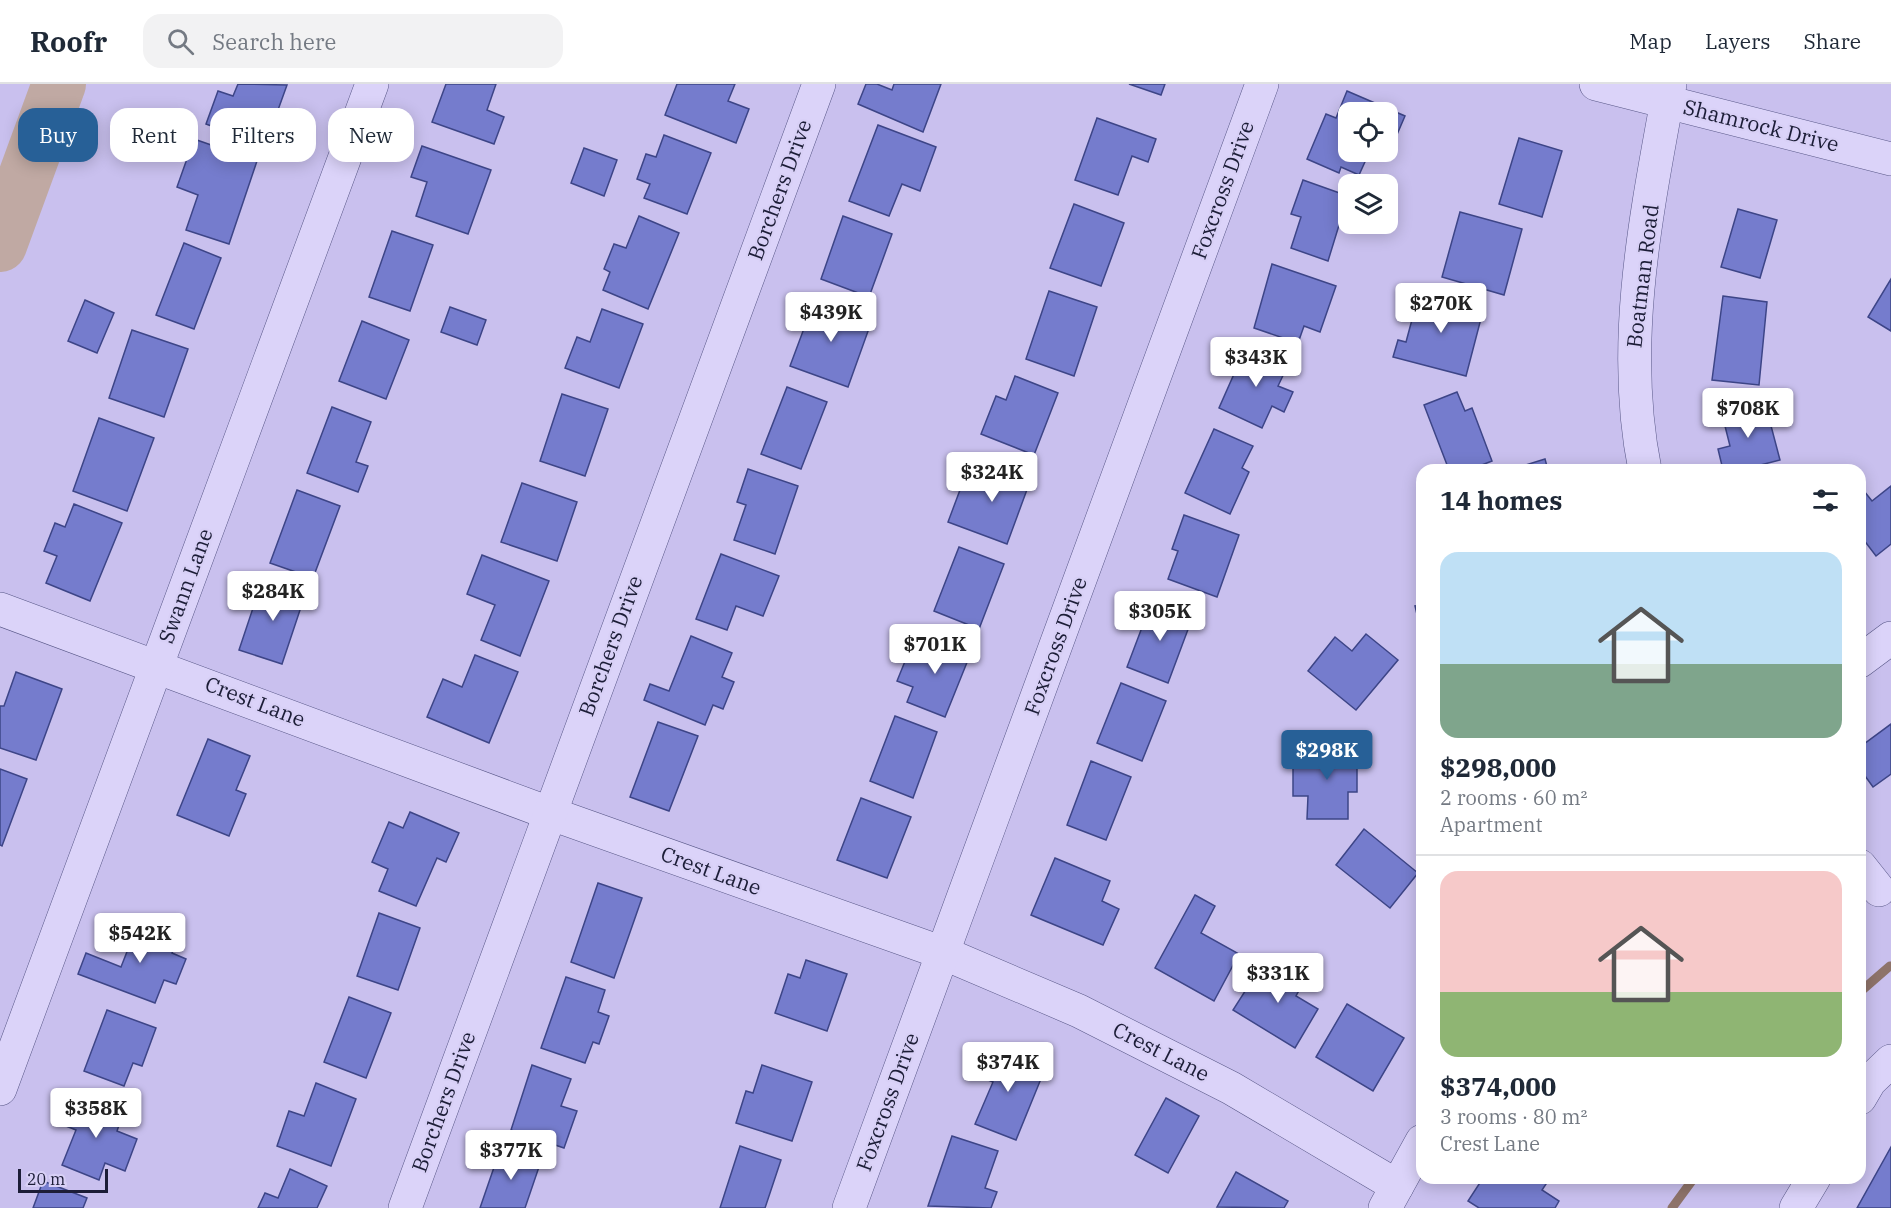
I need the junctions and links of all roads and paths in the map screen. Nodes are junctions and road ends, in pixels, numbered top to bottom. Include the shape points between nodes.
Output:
1 (372, 84) edge
2 (819, 84) edge
3 (1262, 84) edge
4 (1596, 84) edge
5 (1669, 93) edge
6 (1891, 159) edge
7 (1644, 464) edge
8 (0, 609) edge
9 (1891, 638) edge
10 (1866, 657) edge
11 (156, 665) junction
12 (549, 813) junction
13 (943, 953) junction
14 (1891, 1061) edge
15 (1866, 1087) edge
16 (0, 1089) edge
17 (1416, 1152) edge
18 (1810, 1184) edge
19 (1391, 1197) edge
20 (405, 1208) edge
21 (849, 1208) edge
22 (1796, 1208) edge

1 - 11 street, Swann Lane
2 - 12 street, Borchers Drive
3 - 13 street, Foxcross Drive
4 - 5 street, Shamrock Drive
5 - 6 street, Shamrock Drive
5 - 7 street, Boatman Road via 1637,284 1633,357 1636,429
8 - 11 street, Crest Lane
9 - 10 street
11 - 12 street, Crest Lane
11 - 16 street, Swann Lane
12 - 13 street, Crest Lane
12 - 20 street, Borchers Drive
13 - 19 street, Crest Lane via 1079,1011 1231,1088
13 - 21 street, Foxcross Drive
14 - 15 street
17 - 19 street
18 - 22 street

